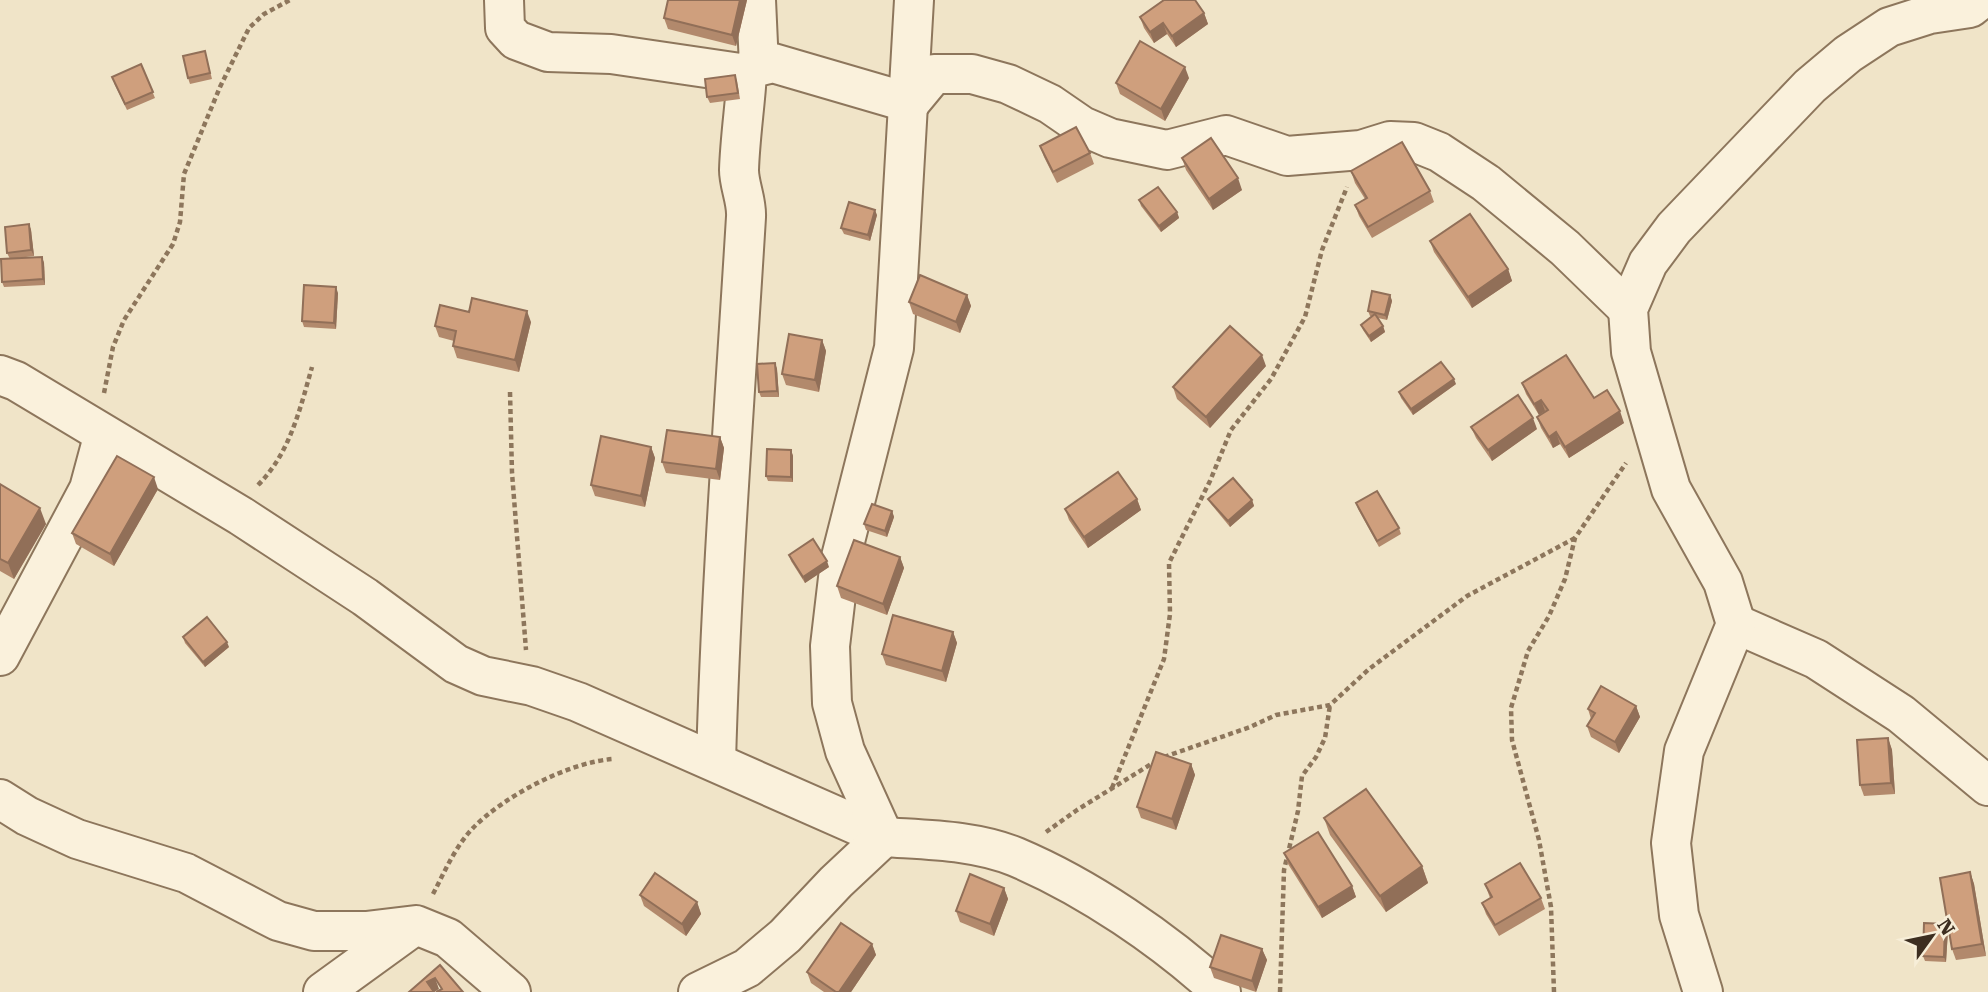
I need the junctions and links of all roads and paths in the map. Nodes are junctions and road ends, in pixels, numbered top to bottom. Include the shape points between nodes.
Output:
1 (290, 0) edge
2 (504, 0) edge
3 (757, 0) edge
4 (914, 0) edge
5 (1974, 8) edge
6 (753, 70) junction
7 (910, 103) junction
8 (1362, 150) junction
9 (1628, 309) junction
10 (0, 346) edge
11 (312, 367) dead end
12 (8, 378) edge
13 (510, 392) dead end
14 (1649, 422) junction
15 (103, 437) junction
16 (241, 516) junction
17 (1575, 538) junction
18 (1737, 624) junction
19 (0, 656) edge
20 (532, 686) junction
21 (1330, 705) junction
22 (625, 758) dead end
23 (716, 762) junction
24 (1988, 786) edge
25 (1112, 788) junction
26 (0, 799) edge
27 (884, 837) junction
28 (1015, 857) junction
29 (416, 925) junction
30 (323, 992) edge
31 (511, 992) edge
32 (698, 992) edge
33 (1221, 992) edge
34 (1280, 992) edge
35 (1554, 992) edge
36 (1703, 992) edge

1 - 15 path via 249,28 192,148 173,244 124,320 113,347 105,382
2 - 6 street via 505,28 516,40 548,52 611,54
3 - 6 street
4 - 7 street
5 - 9 street via 1930,14 1889,27 1810,86 1674,228 1648,263
6 - 7 street via 773,64
6 - 23 street via 739,172 746,214
7 - 8 street via 934,74 972,74 1008,84 1110,138 1167,150 1226,135 1287,156
7 - 27 street via 894,348 840,561 830,646 832,703 845,751
8 - 9 street via 1390,141 1414,142 1439,152 1486,183 1565,248
8 - 25 path via 1322,250 1305,317 1271,379 1231,430 1169,563 1170,614 1164,659
9 - 14 street via 1631,352
10 - 12 street
11 - 16 path via 278,462 256,487
12 - 15 street
13 - 20 path via 512,473
14 - 17 path
14 - 18 street via 1671,489 1723,582
15 - 16 street
15 - 19 street via 89,489
16 - 20 street via 365,597 456,664 483,676
17 - 21 path via 1467,596 1369,669
17 - 35 path via 1565,579 1528,651 1511,708 1512,740 1539,839 1551,906
18 - 24 street via 1816,659 1869,693
18 - 36 street via 1684,751 1671,843 1679,915
20 - 23 street
21 - 25 path via 1276,715 1162,758
21 - 34 path via 1325,738 1302,776 1284,870
22 - 29 path via 602,760 547,779 492,811 456,849
23 - 27 street
25 - 28 path
26 - 29 street via 77,839 186,873 278,921 314,931
27 - 28 street via 936,840
27 - 32 street via 747,968
28 - 33 street via 1094,898 1196,969
29 - 30 street
29 - 31 street via 448,938

